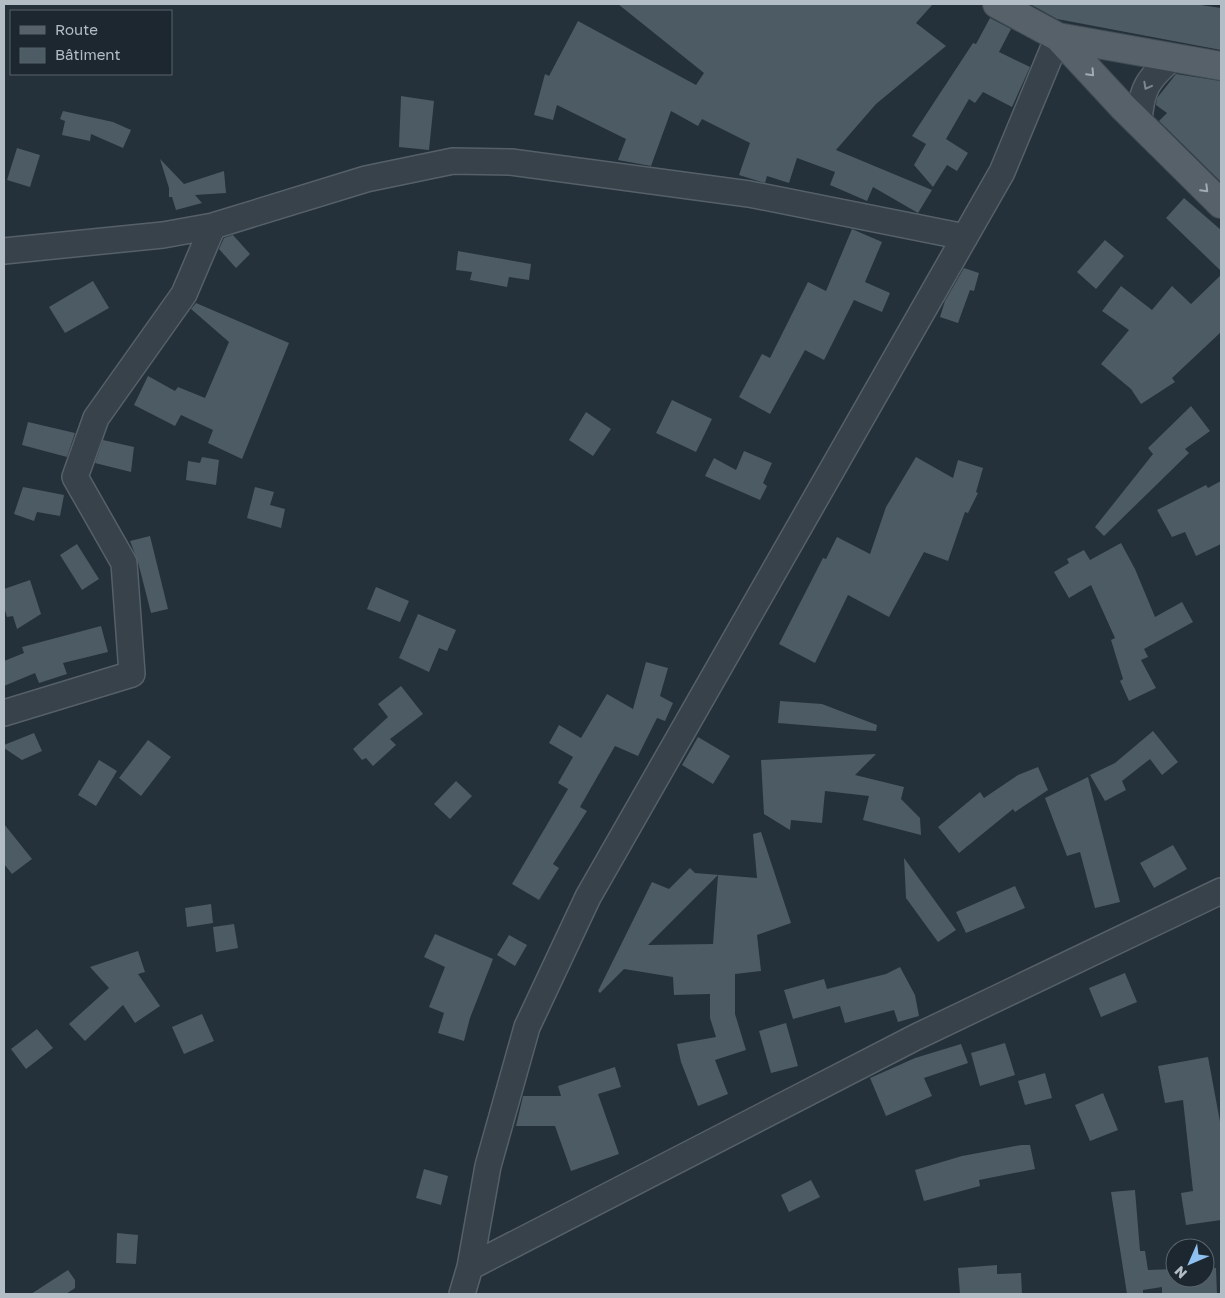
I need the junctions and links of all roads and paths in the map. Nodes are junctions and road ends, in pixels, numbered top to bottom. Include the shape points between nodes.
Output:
1 (997, 4) edge
2 (1058, 37) junction
3 (1172, 58) junction
4 (1221, 66) edge
5 (1139, 123) junction
6 (1221, 204) edge
7 (213, 226) junction
8 (965, 236) junction
9 (4, 251) edge
10 (4, 713) edge
11 (1221, 892) edge
12 (470, 1267) junction
13 (462, 1294) edge

1 - 2 main road
2 - 3 main road
2 -> 5 main road
2 - 8 street via 1002,172
3 - 4 main road
3 -> 5 street via 1153,74 1140,98
5 -> 6 main road
7 - 8 street via 366,179 462,161 511,162 749,194
7 - 9 street via 163,236
7 - 10 street via 184,294 96,418 75,477 124,563 132,674
8 - 12 street via 588,897 527,1027 488,1166
11 - 12 street via 916,1037
12 - 13 street

